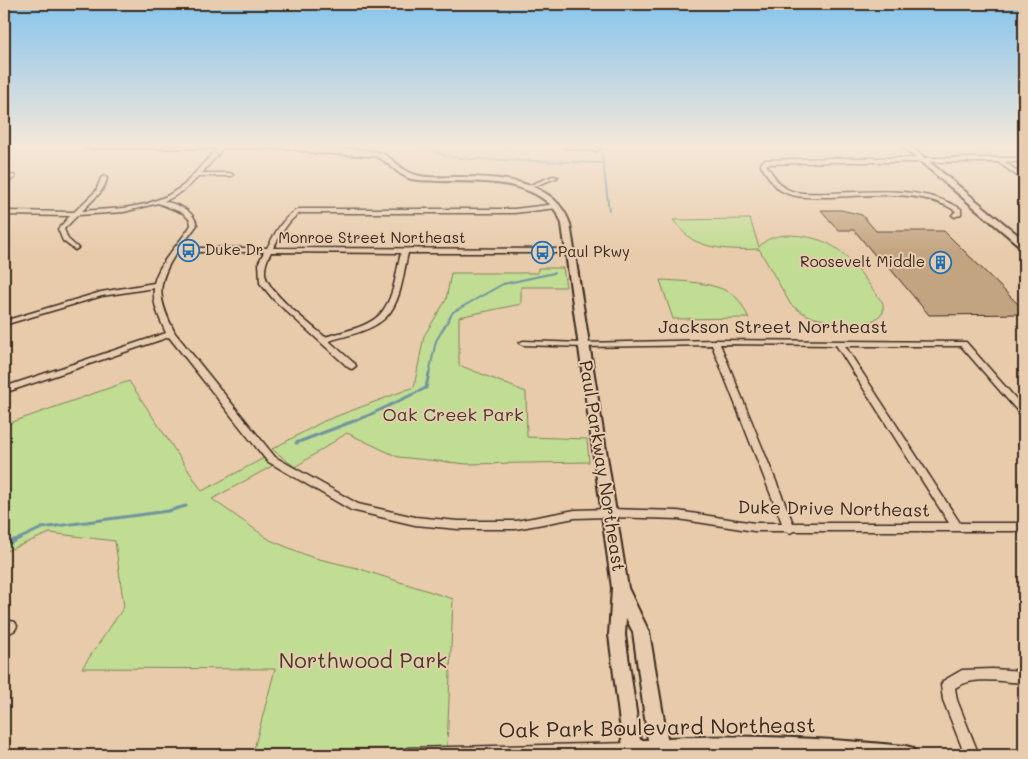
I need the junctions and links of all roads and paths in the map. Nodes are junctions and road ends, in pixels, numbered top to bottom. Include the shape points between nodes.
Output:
1 (103, 181) edge
2 (188, 181) edge
3 (505, 181) edge
4 (543, 181) edge
5 (776, 181) edge
6 (948, 181) edge
7 (959, 181) edge
8 (528, 187) junction
9 (156, 201) junction
10 (557, 206) junction
11 (299, 211) joint
12 (4, 213) edge
13 (75, 213) junction
14 (955, 215) dead end
15 (1024, 234) edge
16 (1024, 245) edge
17 (75, 248) dead end
18 (175, 250) junction
19 (270, 250) junction
20 (405, 251) junction
21 (570, 251) junction
22 (157, 285) junction
23 (4, 324) edge
24 (171, 334) junction
25 (323, 340) junction
26 (715, 342) junction
27 (839, 342) junction
28 (523, 343) dead end
29 (583, 345) junction
30 (352, 366) dead end
31 (4, 390) edge
32 (1024, 413) edge
33 (609, 513) junction
34 (957, 527) junction
35 (1024, 527) edge
36 (790, 529) junction
37 (620, 588) junction
38 (1024, 676) edge
39 (660, 752) edge
40 (633, 753) edge
41 (408, 755) edge
42 (906, 755) edge
43 (972, 755) edge

1 - 13 street via 100,190
2 - 9 street via 178,191
3 - 8 street
4 - 8 street
5 - 14 street via 789,192 811,195 930,196 955,206 959,210
6 - 16 main road
7 - 15 main road
8 - 10 street
9 - 13 street via 119,211
9 - 18 street, Duke Drive Northeast via 176,207 194,219 190,232
10 - 11 street via 514,211
10 - 21 street, Paul Parkway Northeast via 566,224
11 - 19 street via 291,216
12 - 13 street
13 - 17 street via 61,229 65,240
18 - 19 street, Monroe Street Northeast
18 - 22 street, Duke Drive Northeast via 162,269
19 - 20 street, Monroe Street Northeast
19 - 25 street via 262,262 263,281
20 - 21 street, Monroe Street Northeast
20 - 25 street via 392,300 382,316 369,324
21 - 29 street, Paul Parkway Northeast
22 - 23 street via 101,294
22 - 24 street, Duke Drive Northeast via 159,311
24 - 31 street
24 - 33 street, Duke Drive Northeast via 271,459 355,507 415,521 458,525 516,525 575,514
25 - 30 street
26 - 27 street, Jackson Street Northeast
26 - 29 street, Jackson Street Northeast
26 - 36 street
27 - 32 street, Jackson Street Northeast via 963,344
27 - 34 street
28 - 29 street, Paul Parkway Northeast
29 - 33 street, Paul Parkway Northeast
33 - 36 street, Duke Drive Northeast via 678,516 754,528
33 - 37 street, Paul Parkway Northeast
34 - 35 street, Duke Drive Northeast
34 - 36 street, Duke Drive Northeast
37 - 39 street, Paul Parkway Northeast via 641,632
37 - 40 street, Paul Parkway Northeast via 617,635
38 - 43 street via 962,676 948,684 950,700
39 - 40 street, Oak Park Boulevard Northeast
39 - 42 street, Oak Park Boulevard Northeast via 740,746 806,747
40 - 41 street, Oak Park Boulevard Northeast

